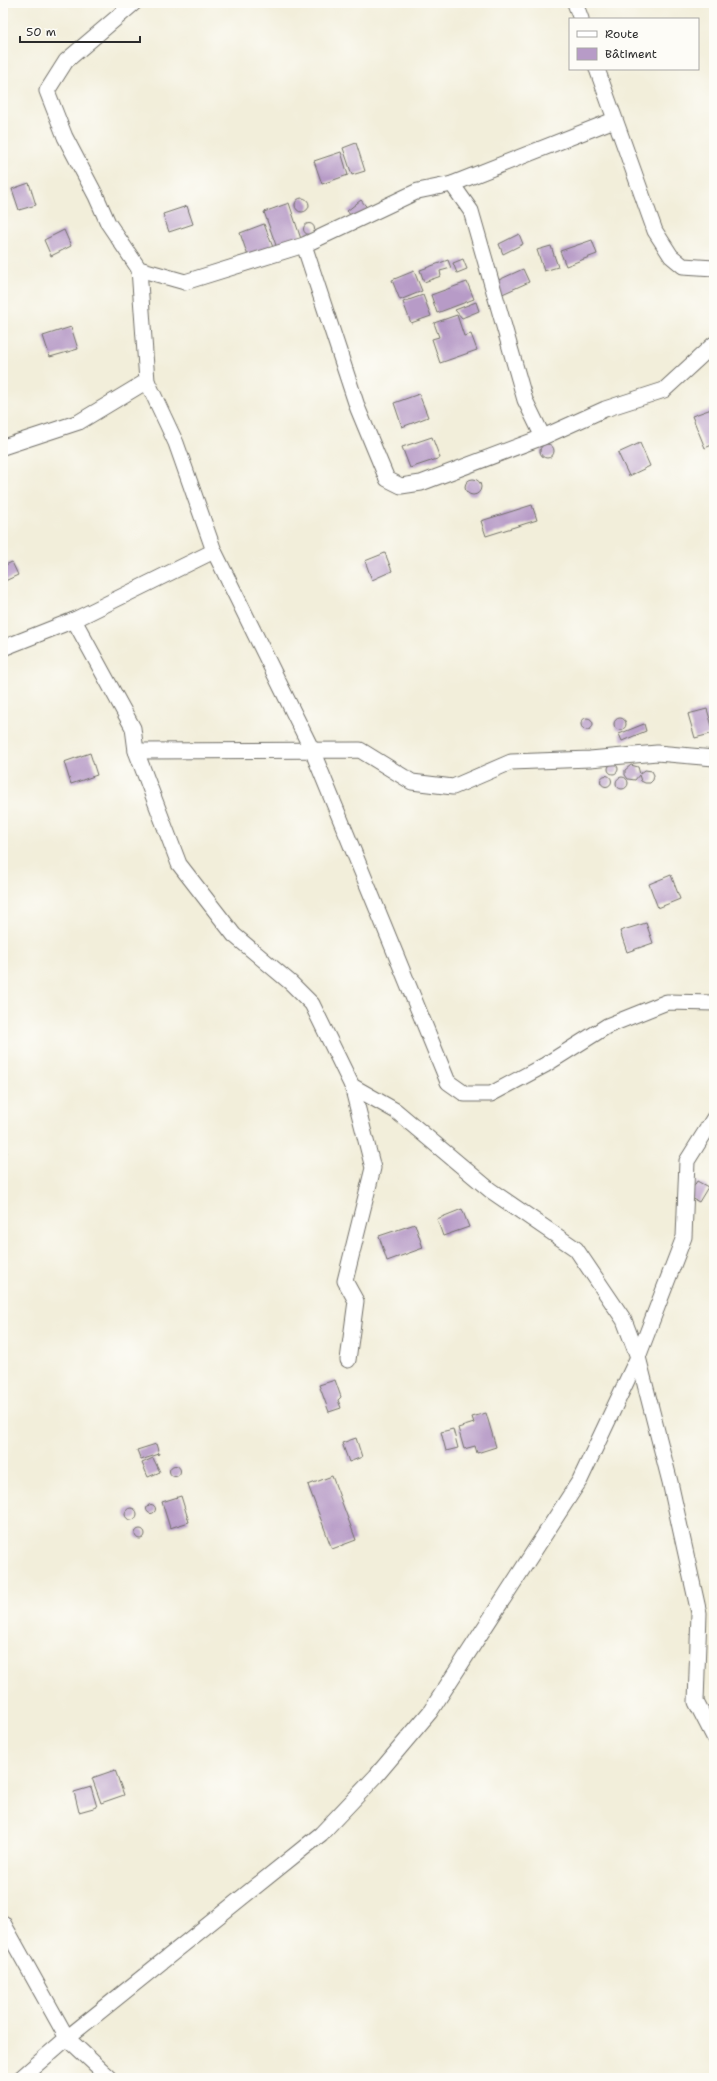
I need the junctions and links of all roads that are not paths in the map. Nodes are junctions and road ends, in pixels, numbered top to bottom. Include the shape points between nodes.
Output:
1 (134, 3) edge
2 (576, 3) edge
3 (581, 18) edge
4 (597, 70) edge
5 (614, 120) junction
6 (452, 184) junction
7 (304, 244) junction
8 (714, 268) edge
9 (139, 269) junction
10 (714, 344) edge
11 (148, 381) junction
12 (543, 436) junction
13 (4, 442) edge
14 (214, 551) junction
15 (74, 620) junction
16 (3, 648) edge
17 (312, 750) junction
18 (136, 751) junction
19 (714, 758) edge
20 (714, 1003) edge
21 (352, 1086) junction
22 (714, 1118) edge
23 (638, 1357) junction
24 (348, 1360) dead end
25 (714, 1737) edge
26 (3, 1923) edge
27 (67, 2038) junction
28 (20, 2078) edge
29 (110, 2078) edge

1 - 9 street via 66,61 47,91 64,137 108,223
2 - 3 street
4 - 5 street
5 - 6 street
5 - 8 street via 655,230 671,256 683,266
6 - 7 street via 418,192
6 - 12 street via 471,211 525,400
7 - 9 street via 185,282
7 - 12 street via 358,409 387,479 400,486 421,483
9 - 11 street
10 - 12 street via 664,390 605,409
11 - 13 street via 79,422
11 - 14 street via 176,443
14 - 15 street
14 - 17 street
15 - 16 street
15 - 18 street via 133,728
17 - 18 street
17 - 19 street via 360,750 412,782 453,787 511,762 657,753
17 - 20 street via 448,1082 465,1094 491,1094 607,1026 667,1002
18 - 21 street via 179,864 234,936 312,1004
21 - 23 street via 396,1111 490,1190 576,1249 624,1320
21 - 24 street via 373,1168 345,1281 356,1301
22 - 23 street via 687,1161 684,1237
23 - 25 street via 670,1482 699,1613 696,1702
23 - 27 street via 580,1480 430,1712 410,1736 321,1834
26 - 27 street
27 - 28 street
27 - 29 street

